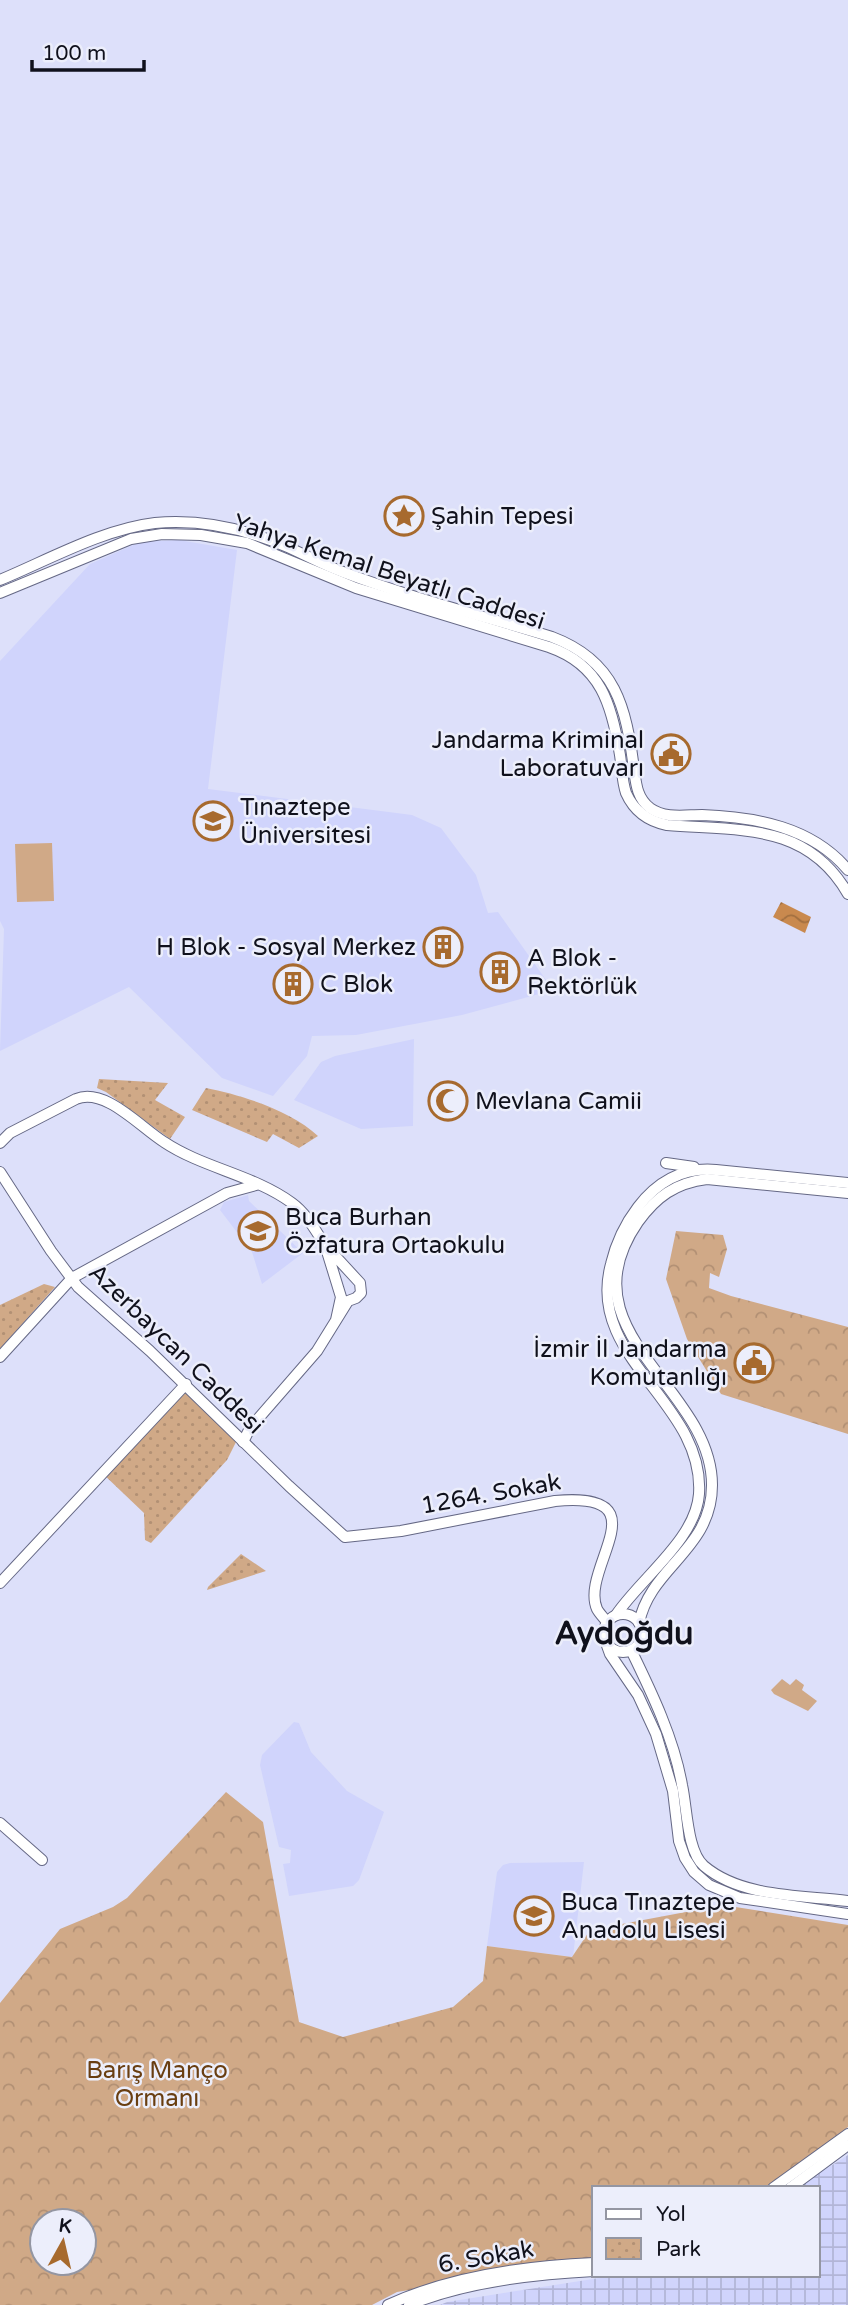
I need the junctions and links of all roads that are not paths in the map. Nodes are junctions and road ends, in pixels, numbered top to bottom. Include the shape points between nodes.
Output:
1 (0, 580) edge
2 (0, 593) edge
3 (415, 601) junction
4 (848, 870) edge
5 (848, 894) edge
6 (0, 1143) edge
7 (666, 1163) dead end
8 (716, 1170) junction
9 (0, 1172) edge
10 (848, 1183) edge
11 (256, 1185) junction
12 (848, 1193) edge
13 (325, 1245) junction
14 (72, 1278) junction
15 (358, 1281) junction
16 (340, 1290) junction
17 (353, 1299) junction
18 (336, 1320) junction
19 (0, 1357) edge
20 (186, 1384) junction
21 (243, 1442) junction
22 (345, 1537) joint
23 (0, 1583) edge
24 (616, 1615) junction
25 (607, 1622) junction
26 (639, 1623) junction
27 (605, 1640) junction
28 (631, 1650) junction
29 (0, 1823) edge
30 (42, 1860) dead end
31 (848, 1901) edge
32 (848, 1914) edge
33 (848, 2134) edge
34 (848, 2145) edge
35 (776, 2186) edge
36 (793, 2186) edge
37 (592, 2263) edge
38 (592, 2271) edge
39 (388, 2305) edge
40 (409, 2305) edge

1 - 3 main road, Yahya Kemal Beyatlı Caddesi via 115,532 148,524 182,523 214,525 284,545
2 - 3 main road, Yahya Kemal Beyatlı Caddesi via 131,539 182,534 247,543 342,583
3 - 4 main road, Yahya Kemal Beyatlı Caddesi via 552,637 593,660 619,699 636,787 649,807 665,814 763,822 788,829 817,842
3 - 5 main road, Yahya Kemal Beyatlı Caddesi via 558,650 585,667 606,698 623,784 642,815 667,825 732,828 794,842 824,861
6 - 11 main road via 10,1133 76,1099 95,1096 167,1144
7 - 8 main road
8 - 10 main road
8 - 24 main road via 676,1175 654,1189 628,1222 609,1271 608,1301 615,1332 684,1430 700,1484 688,1529
9 - 14 main road, Azerbaycan Caddesi
11 - 13 main road via 302,1211
11 - 14 main road via 227,1192
12 - 26 main road via 692,1181 657,1199 625,1245 617,1283 623,1321 698,1433 712,1481 703,1528 648,1596
13 - 15 main road
13 - 16 main road
14 - 19 main road
14 - 20 main road, Azerbaycan Caddesi
15 - 16 main road via 344,1280
15 - 17 main road via 362,1290
16 - 17 main road
16 - 18 main road
17 - 18 main road
18 - 21 main road via 317,1351
20 - 21 main road, Azerbaycan Caddesi
20 - 23 main road
21 - 22 main road, Azerbaycan Caddesi
22 - 25 main road, 1264. Sokak via 401,1531 555,1501 597,1505 607,1511 613,1525 596,1589 596,1608
24 - 25 main road
24 - 26 main road via 629,1615
25 - 27 main road
26 - 28 main road via 640,1642
27 - 28 main road via 613,1650
27 - 32 main road via 656,1734 673,1791 679,1841 694,1872 709,1885 740,1898
28 - 31 main road via 673,1752 691,1840 702,1865 751,1888
29 - 30 main road
33 - 35 main road
34 - 36 main road
37 - 39 main road, 6. Sokak via 476,2277 425,2289
38 - 40 main road, 6. Sokak via 483,2285

